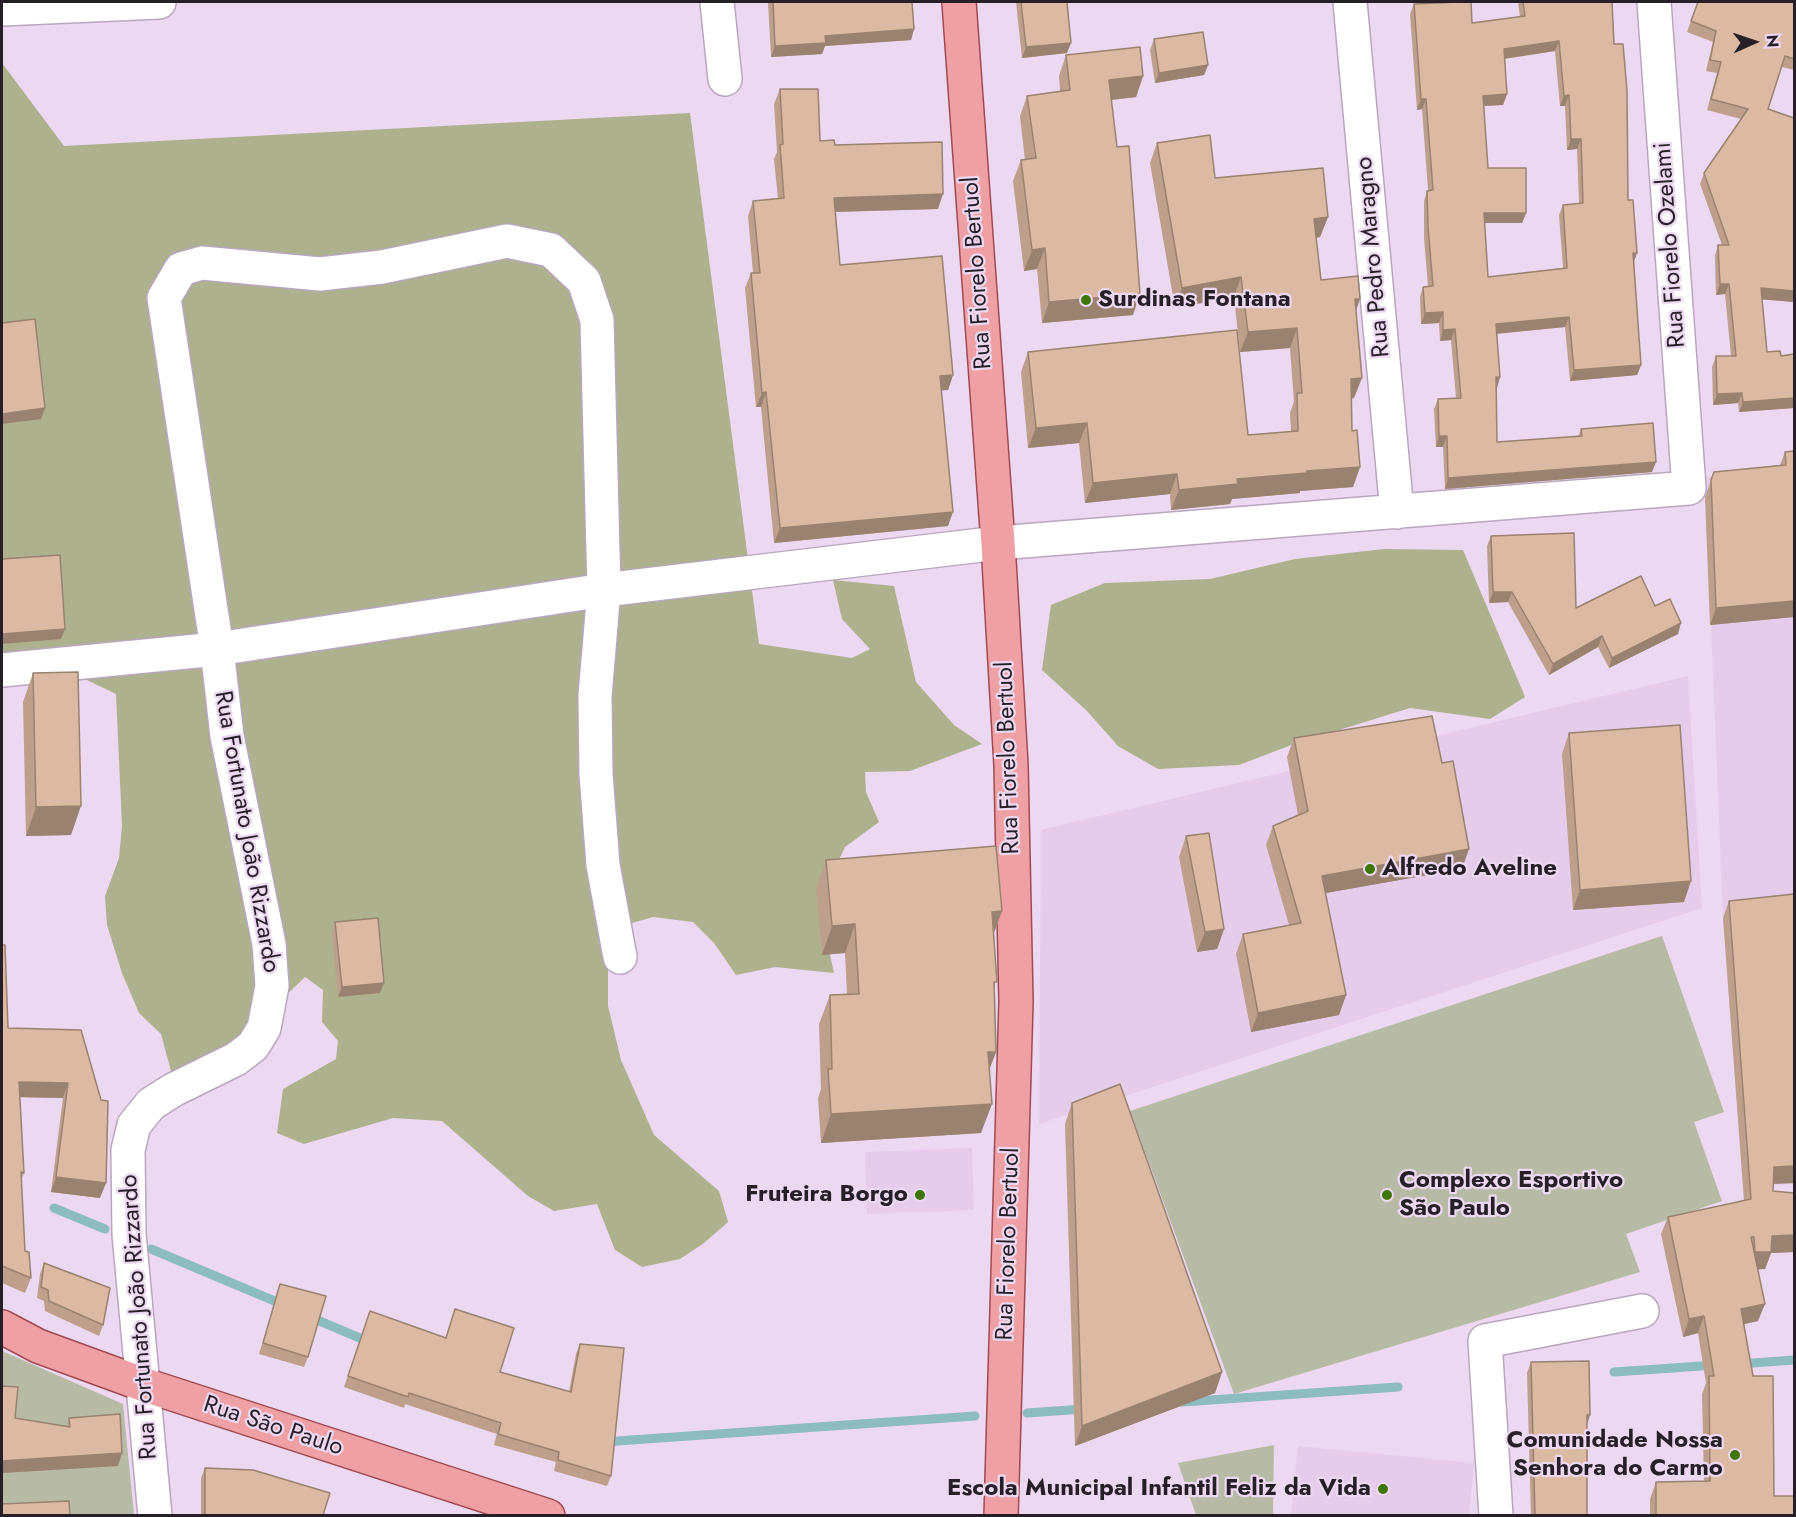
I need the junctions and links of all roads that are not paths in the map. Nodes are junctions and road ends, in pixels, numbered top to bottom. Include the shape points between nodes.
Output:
1 (159, 2) edge
2 (717, 2) edge
3 (959, 2) edge
4 (1350, 2) edge
5 (1653, 2) edge
6 (2, 9) edge
7 (725, 79) dead end
8 (1397, 512) junction
9 (998, 543) junction
10 (604, 590) junction
11 (217, 649) junction
12 (2, 670) edge
13 (620, 957) dead end
14 (1642, 1311) dead end
15 (2, 1327) edge
16 (142, 1384) junction
17 (155, 1515) edge
18 (548, 1515) edge
19 (1001, 1515) edge
20 (1496, 1515) edge

1 - 6 street
2 - 7 street
3 - 9 main road, Rua Fiorelo Bertuol
4 - 8 street, Rua Pedro Maragno
5 - 8 street, Rua Fiorelo Ozelami via 1689,488
8 - 9 street
9 - 10 street
9 - 19 main road, Rua Fiorelo Bertuol via 1011,765 1016,1002
10 - 11 street
10 - 11 street, Rua Fortunato João Rizzardo via 597,320 584,280 551,250 507,241 382,267 320,274 202,263 181,269 164,297
10 - 13 street via 595,696 596,774 603,865
11 - 12 street
11 - 16 street, Rua Fortunato João Rizzardo via 227,736 268,934 272,986 264,1028 253,1046 151,1104 134,1125 128,1150 129,1234
14 - 20 street via 1485,1341
15 - 16 main road, Rua São Paulo via 38,1346
16 - 17 street, Rua Fortunato João Rizzardo
16 - 18 main road, Rua São Paulo

